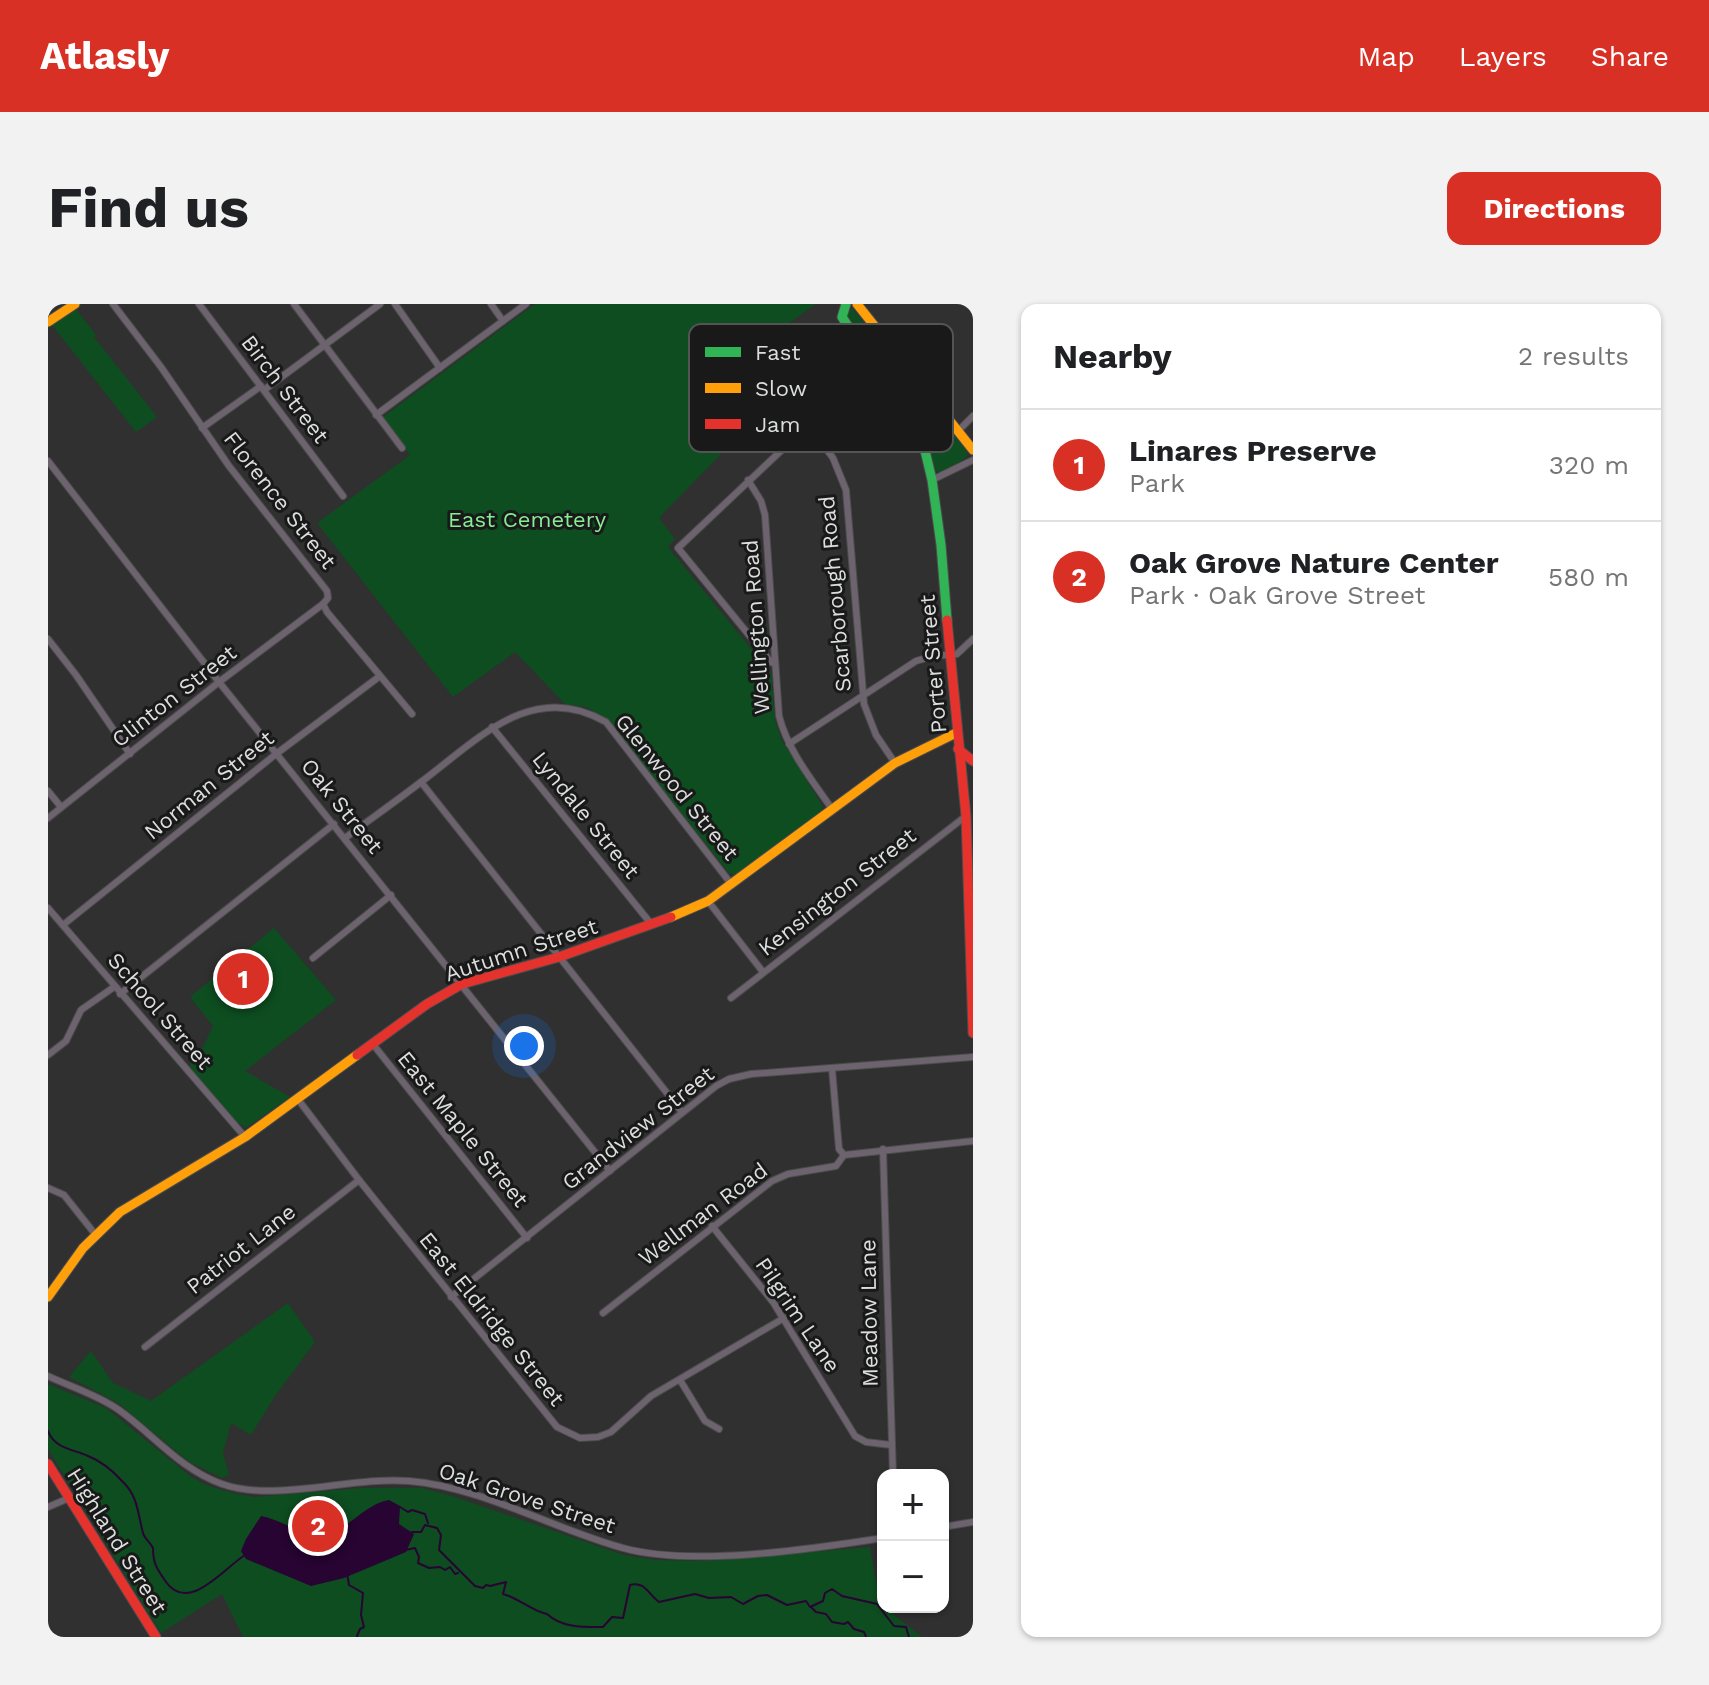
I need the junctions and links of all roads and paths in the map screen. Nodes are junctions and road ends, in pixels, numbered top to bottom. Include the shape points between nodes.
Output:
1 (75, 304) edge
2 (113, 304) edge
3 (199, 304) edge
4 (294, 304) edge
5 (380, 304) edge
6 (395, 304) edge
7 (491, 304) edge
8 (526, 304) edge
9 (834, 304) edge
10 (846, 304) edge
11 (857, 304) edge
12 (842, 317) junction
13 (503, 321) junction
14 (48, 322) edge
15 (847, 324) edge
16 (873, 324) edge
17 (324, 345) junction
18 (440, 368) junction
19 (262, 388) junction
20 (376, 415) junction
21 (973, 416) edge
22 (953, 425) edge
23 (202, 428) junction
24 (958, 431) junction
25 (402, 448) dead end
26 (973, 450) edge
27 (778, 452) edge
28 (829, 452) edge
29 (925, 452) edge
30 (973, 460) edge
31 (48, 461) edge
32 (748, 480) junction
33 (932, 480) junction
34 (343, 496) dead end
35 (323, 604) junction
36 (48, 639) edge
37 (973, 639) edge
38 (949, 654) junction
39 (775, 664) junction
40 (380, 676) junction
41 (219, 682) junction
42 (862, 696) junction
43 (412, 714) dead end
44 (492, 727) junction
45 (956, 733) junction
46 (789, 744) junction
47 (958, 749) junction
48 (130, 754) junction
49 (276, 754) junction
50 (973, 761) edge
51 (895, 763) junction
52 (421, 782) junction
53 (48, 791) edge
54 (968, 791) edge
55 (61, 807) junction
56 (832, 809) junction
57 (966, 816) junction
58 (48, 818) edge
59 (334, 824) junction
60 (345, 838) junction
61 (732, 885) junction
62 (391, 895) junction
63 (708, 901) junction
64 (48, 908) edge
65 (63, 925) junction
66 (652, 925) junction
67 (559, 957) junction
68 (313, 958) dead end
69 (763, 972) junction
70 (462, 984) junction
71 (114, 987) junction
72 (120, 994) junction
73 (731, 998) dead end
74 (972, 998) edge
75 (973, 1029) edge
76 (372, 1043) junction
77 (48, 1055) edge
78 (973, 1057) edge
79 (832, 1069) junction
80 (297, 1098) junction
81 (682, 1112) junction
82 (245, 1137) junction
83 (973, 1141) edge
84 (883, 1149) junction
85 (844, 1155) junction
86 (610, 1171) junction
87 (359, 1180) junction
88 (48, 1188) edge
89 (712, 1226) junction
90 (95, 1234) junction
91 (527, 1238) junction
92 (48, 1297) edge
93 (451, 1297) junction
94 (603, 1313) dead end
95 (784, 1318) junction
96 (145, 1347) dead end
97 (48, 1376) edge
98 (680, 1380) junction
99 (719, 1429) dead end
100 (891, 1445) junction
101 (48, 1464) edge
102 (893, 1469) edge
103 (69, 1498) junction
104 (48, 1507) edge
105 (973, 1522) edge
106 (949, 1526) edge
107 (877, 1539) edge
108 (156, 1637) edge

1 - 14 street
2 - 23 street, Florence Street
3 - 19 street, Birch Street
4 - 17 street
5 - 17 street
6 - 18 street
7 - 13 street
8 - 13 street
9 - 12 street, Porter Street
10 - 12 street
11 - 16 street
12 - 15 street, Porter Street
13 - 18 street
17 - 19 street
17 - 20 street
18 - 20 street
19 - 23 street
19 - 34 street, Birch Street
20 - 25 street
21 - 24 street
22 - 24 street
23 - 35 street, Florence Street via 327,591
24 - 26 street
27 - 32 street
28 - 42 street, Scarborough Road via 846,490
29 - 33 street, Porter Street
30 - 33 street
31 - 41 street, Oak Street
32 - 39 street, Wellington Road via 765,515
32 - 39 street via 678,548
33 - 38 street, Porter Street
35 - 40 street, Florence Street
35 - 41 street, Clinton Street
36 - 48 street
37 - 38 street via 957,654
38 - 42 street via 916,661
38 - 45 street, Porter Street
39 - 46 street, Wellington Road via 779,716
40 - 43 street, Florence Street
40 - 49 street, Norman Street
41 - 48 street, Clinton Street
41 - 49 street, Oak Street
42 - 46 street
42 - 51 street, Scarborough Road via 876,735
44 - 52 street, Glenwood Street
44 - 61 street, Glenwood Street via 512,715 547,708 589,713 606,722
44 - 66 street, Lyndale Street
45 - 47 street, Porter Street
45 - 51 street, Autumn Street
46 - 56 street, Wellington Road
47 - 50 street
47 - 54 street, Porter Street
48 - 55 street, Clinton Street
49 - 59 street, Oak Street
49 - 65 street, Norman Street
51 - 56 street, Autumn Street
52 - 60 street, Glenwood Street
52 - 67 street
53 - 55 street
54 - 57 street, Porter Street
55 - 58 street, Clinton Street
56 - 61 street, Autumn Street
57 - 69 street, Kensington Street
57 - 74 street, Porter Street
59 - 60 street, Oak Street
59 - 72 street
60 - 62 street, Oak Street
61 - 63 street, Autumn Street
62 - 68 street
62 - 70 street, Oak Street
63 - 66 street, Autumn Street
63 - 69 street
64 - 65 street, School Street
65 - 71 street, School Street
66 - 67 street, Autumn Street
67 - 70 street, Autumn Street
67 - 81 street
69 - 73 street, Kensington Street
70 - 76 street, Autumn Street
70 - 86 street, Oak Street
71 - 72 street, School Street
71 - 77 street via 81,1010 66,1041
72 - 82 street, School Street
74 - 75 street, Porter Street
76 - 80 street, Autumn Street
76 - 91 street, East Maple Street
78 - 79 street, Grandview Street
79 - 81 street, Grandview Street via 729,1079
79 - 85 street via 839,1149
80 - 82 street, Autumn Street
80 - 87 street, East Eldridge Street
81 - 86 street, Grandview Street
82 - 90 street, Autumn Street via 138,1201
83 - 84 street, Wellman Road
84 - 85 street, Wellman Road
84 - 100 street, Meadow Lane
85 - 89 street, Wellman Road via 836,1166 772,1181
86 - 91 street, Grandview Street
87 - 93 street, East Eldridge Street
87 - 96 street, Patriot Lane
88 - 90 street via 64,1195
89 - 94 street, Wellman Road
89 - 95 street, Pilgrim Lane
90 - 92 street, Autumn Street
91 - 93 street, Grandview Street
93 - 98 street, East Eldridge Street via 569,1435 588,1439 611,1432 651,1396
95 - 98 street, East Eldridge Street
95 - 100 street, Pilgrim Lane via 855,1436
97 - 107 street, Oak Grove Street via 118,1409 203,1476 244,1489 423,1482 651,1554 740,1553
98 - 99 street via 705,1421
100 - 102 street, Meadow Lane
101 - 103 street, Highland Street
103 - 104 street
103 - 108 street, Highland Street
105 - 106 street

